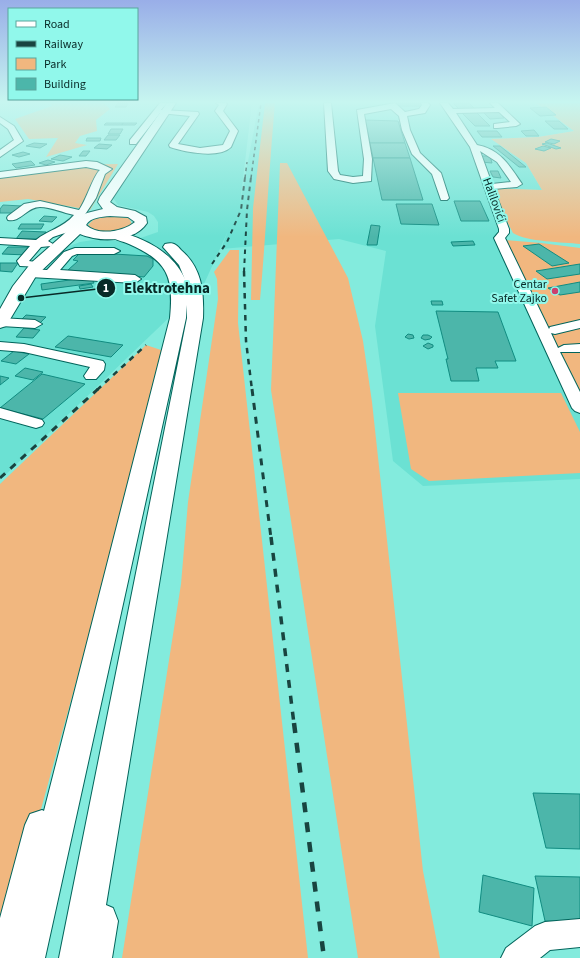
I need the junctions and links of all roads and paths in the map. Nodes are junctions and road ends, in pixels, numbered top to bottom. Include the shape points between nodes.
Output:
1 (474, 147) edge
2 (9, 148) edge
3 (126, 148) edge
4 (138, 148) edge
5 (183, 148) edge
6 (225, 148) edge
7 (330, 148) edge
8 (366, 148) edge
9 (413, 148) edge
10 (477, 148) edge
11 (0, 154) edge
12 (107, 168) junction
13 (482, 168) junction
14 (507, 168) junction
15 (0, 175) edge
16 (488, 187) junction
17 (444, 198) dead end
18 (12, 218) dead end
19 (80, 219) junction
20 (120, 227) junction
21 (504, 236) junction
22 (2, 242) edge
23 (38, 244) junction
24 (56, 249) junction
25 (114, 251) dead end
26 (33, 269) junction
27 (51, 273) junction
28 (136, 279) dead end
29 (0, 323) edge
30 (35, 324) dead end
31 (580, 324) edge
32 (555, 330) junction
33 (0, 346) edge
34 (580, 348) edge
35 (564, 349) junction
36 (91, 376) dead end
37 (580, 381) edge
38 (580, 408) edge
39 (0, 413) edge
40 (36, 423) dead end
41 (119, 565) junction
42 (116, 753) junction
43 (580, 934) edge
44 (8, 958) edge
45 (26, 958) edge
46 (78, 958) edge
47 (93, 958) edge
48 (516, 958) edge

1 - 13 street, Halilovići
2 - 11 street
3 - 12 main road
4 - 20 main road via 104,202
5 - 6 street
7 - 8 street via 333,171 337,177 353,180 368,179
9 - 17 street via 416,154 436,173
10 - 14 street via 488,150 499,157
12 - 15 street via 90,164 71,165
12 - 19 main road
12 - 19 street
13 - 14 street
13 - 16 street, Halilovići
14 - 16 street via 517,184
16 - 21 street, Halilovići
18 - 19 street via 28,206 40,204
19 - 20 main road via 104,213
19 - 20 main road via 87,232
19 - 23 street via 64,230 49,235
19 - 24 main road via 69,238
20 - 24 main road via 76,240
20 - 41 highway via 169,266 176,275 180,295 178,318
20 - 42 highway via 170,247 190,269 195,285 195,318 155,525
21 - 32 street
21 - 38 street, Halilovići via 499,238
22 - 23 street
23 - 24 street
23 - 26 street via 23,261
24 - 26 main road
25 - 27 street via 75,251 68,254
26 - 27 street
26 - 29 main road
27 - 28 street
29 - 30 street
31 - 32 street
32 - 35 street
33 - 36 street via 24,348 98,364 97,370
34 - 35 street
35 - 37 street
39 - 40 street
41 - 44 highway via 75,701
41 - 45 highway
42 - 46 highway
42 - 47 highway via 101,914
43 - 48 street via 545,936

